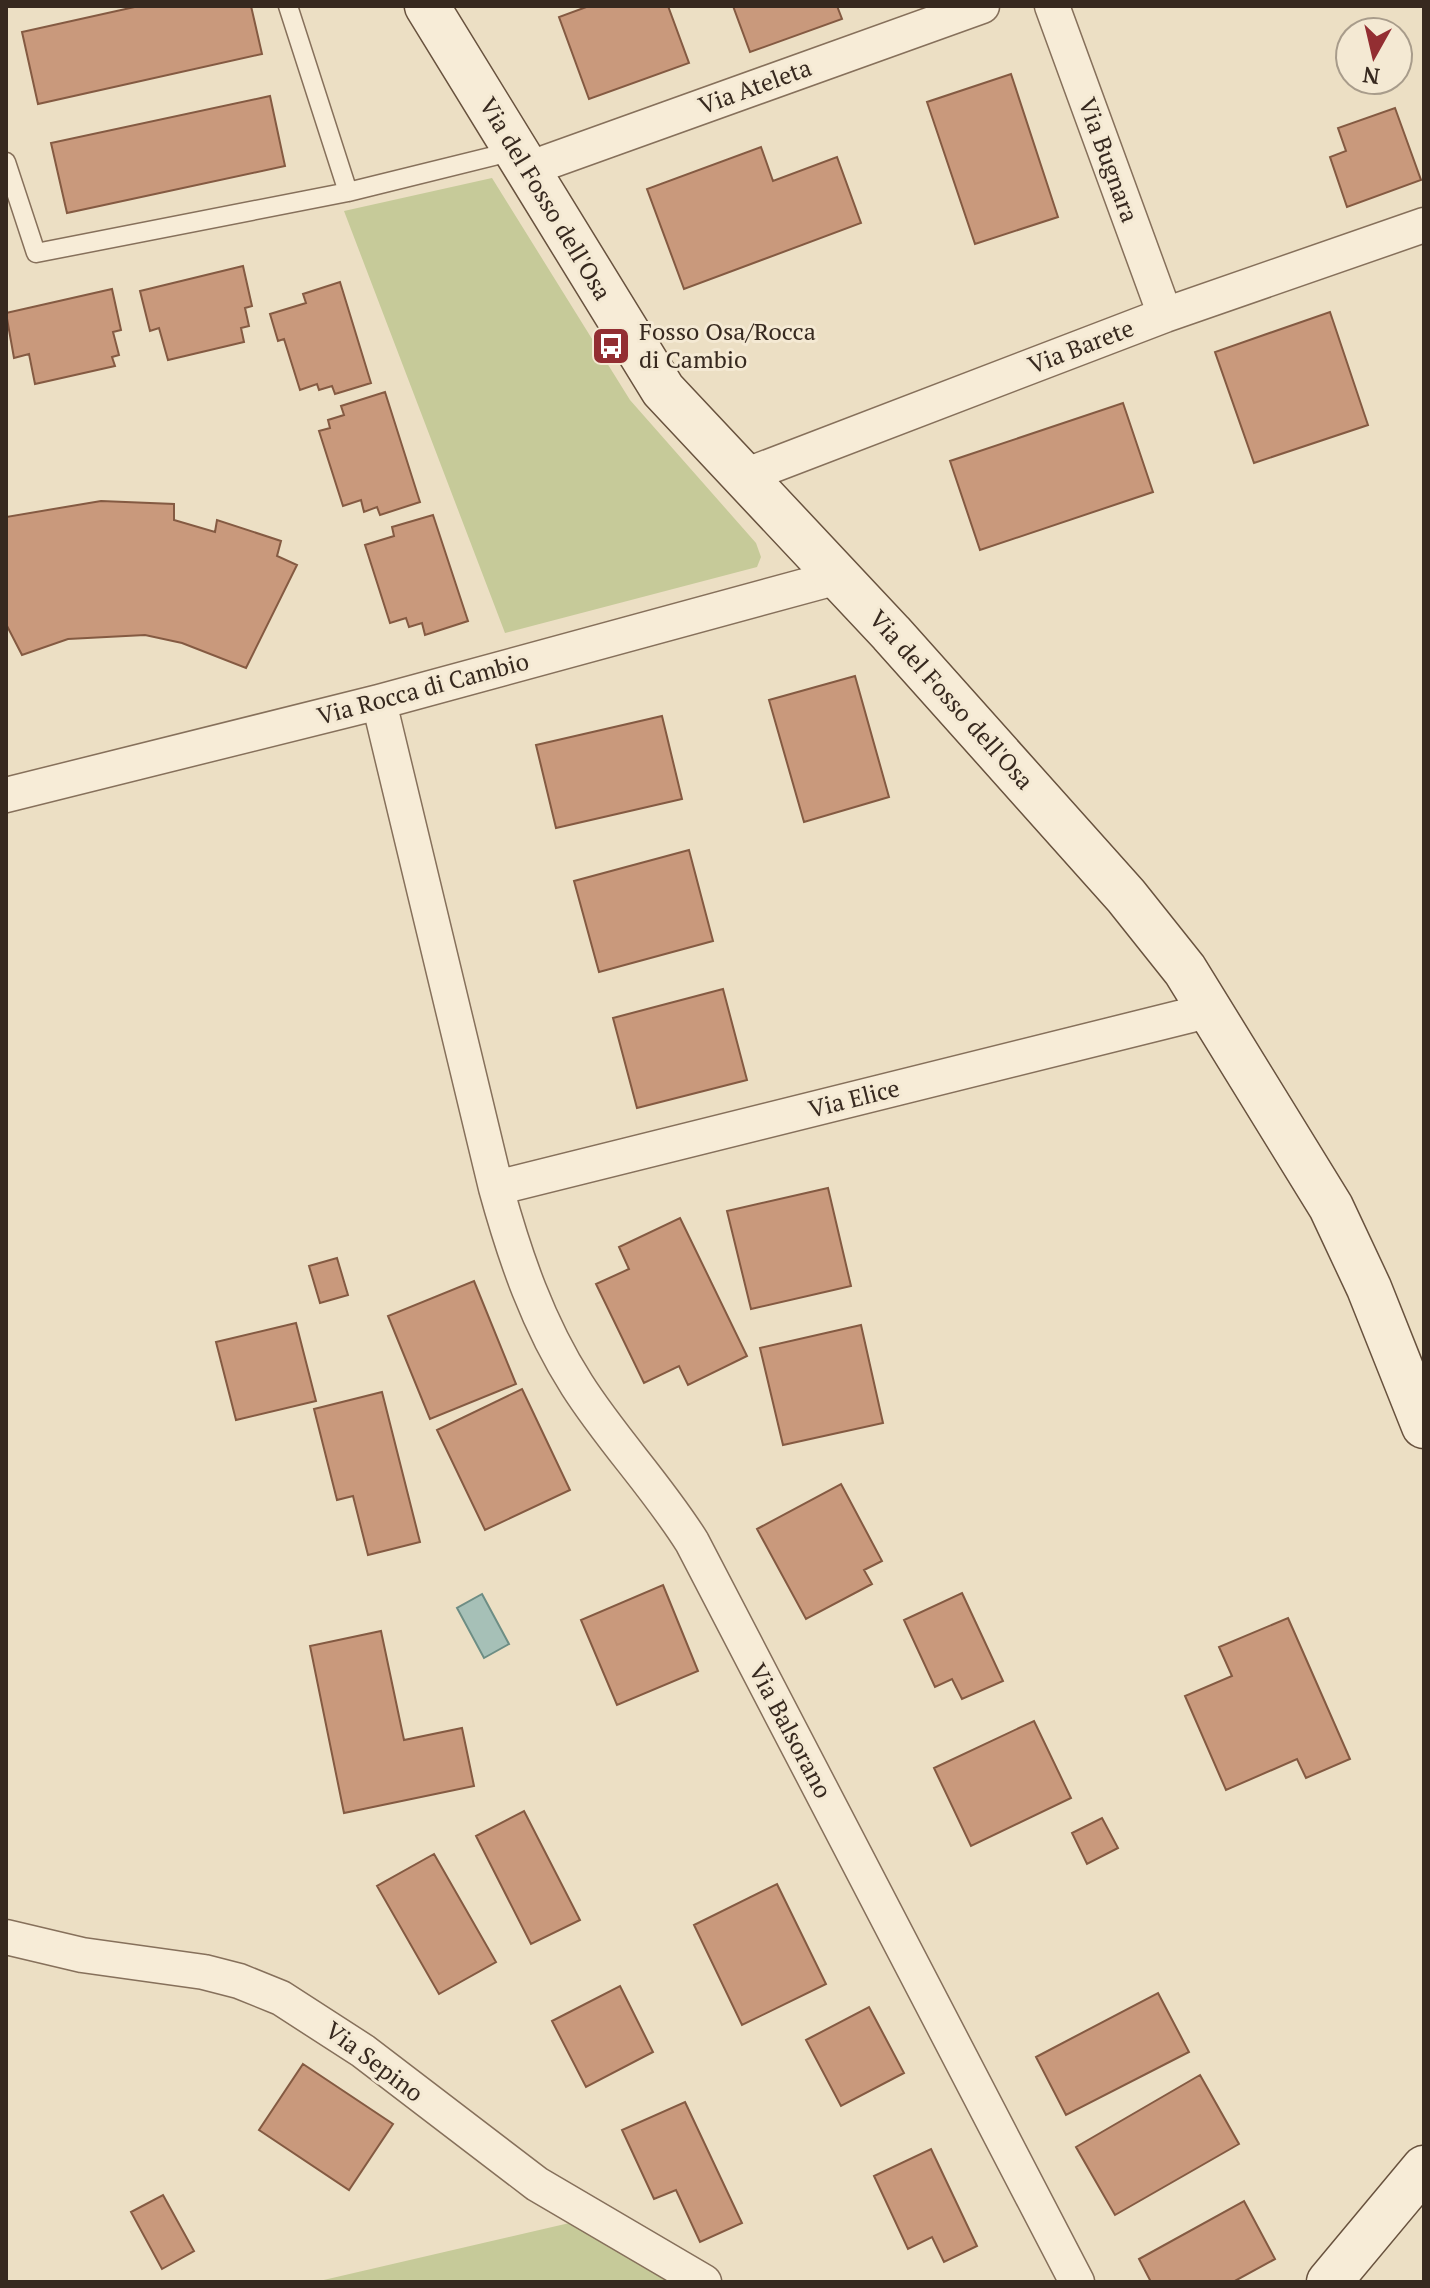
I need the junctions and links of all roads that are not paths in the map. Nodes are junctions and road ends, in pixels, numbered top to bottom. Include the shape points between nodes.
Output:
1 (288, 6) edge
2 (427, 6) edge
3 (982, 6) edge
4 (1052, 6) edge
5 (522, 159) junction
6 (6, 162) edge
7 (348, 192) junction
8 (1424, 225) edge
9 (1165, 315) junction
10 (742, 477) junction
11 (838, 577) junction
12 (379, 702) junction
13 (6, 795) edge
14 (1211, 1010) junction
15 (496, 1188) junction
16 (1424, 1426) edge
17 (6, 1937) edge
18 (1424, 2168) edge
19 (704, 2282) edge
20 (1077, 2282) edge
21 (1329, 2282) edge

1 - 7 lane
2 - 5 street, Via del Fosso dell'Osa
3 - 5 street, Via Ateleta
4 - 9 street, Via Bugnara
5 - 7 lane
5 - 10 street, Via del Fosso dell'Osa via 642,361
6 - 7 lane via 36,253
8 - 9 street, Via Barete
9 - 10 street, Via Barete
10 - 11 street, Via del Fosso dell'Osa
11 - 12 street, Via Rocca di Cambio
11 - 14 street, Via del Fosso dell'Osa via 1126,896
12 - 13 street, Via Rocca di Cambio
12 - 15 street, Via Balsorano
14 - 15 street, Via Elice
14 - 16 street, Via del Fosso dell'Osa via 1331,1207
15 - 20 street, Via Balsorano via 518,1265 559,1355 692,1542
17 - 19 street, Via Sepino via 82,1955 204,1972 281,1998 363,2051 537,2184
18 - 21 street

